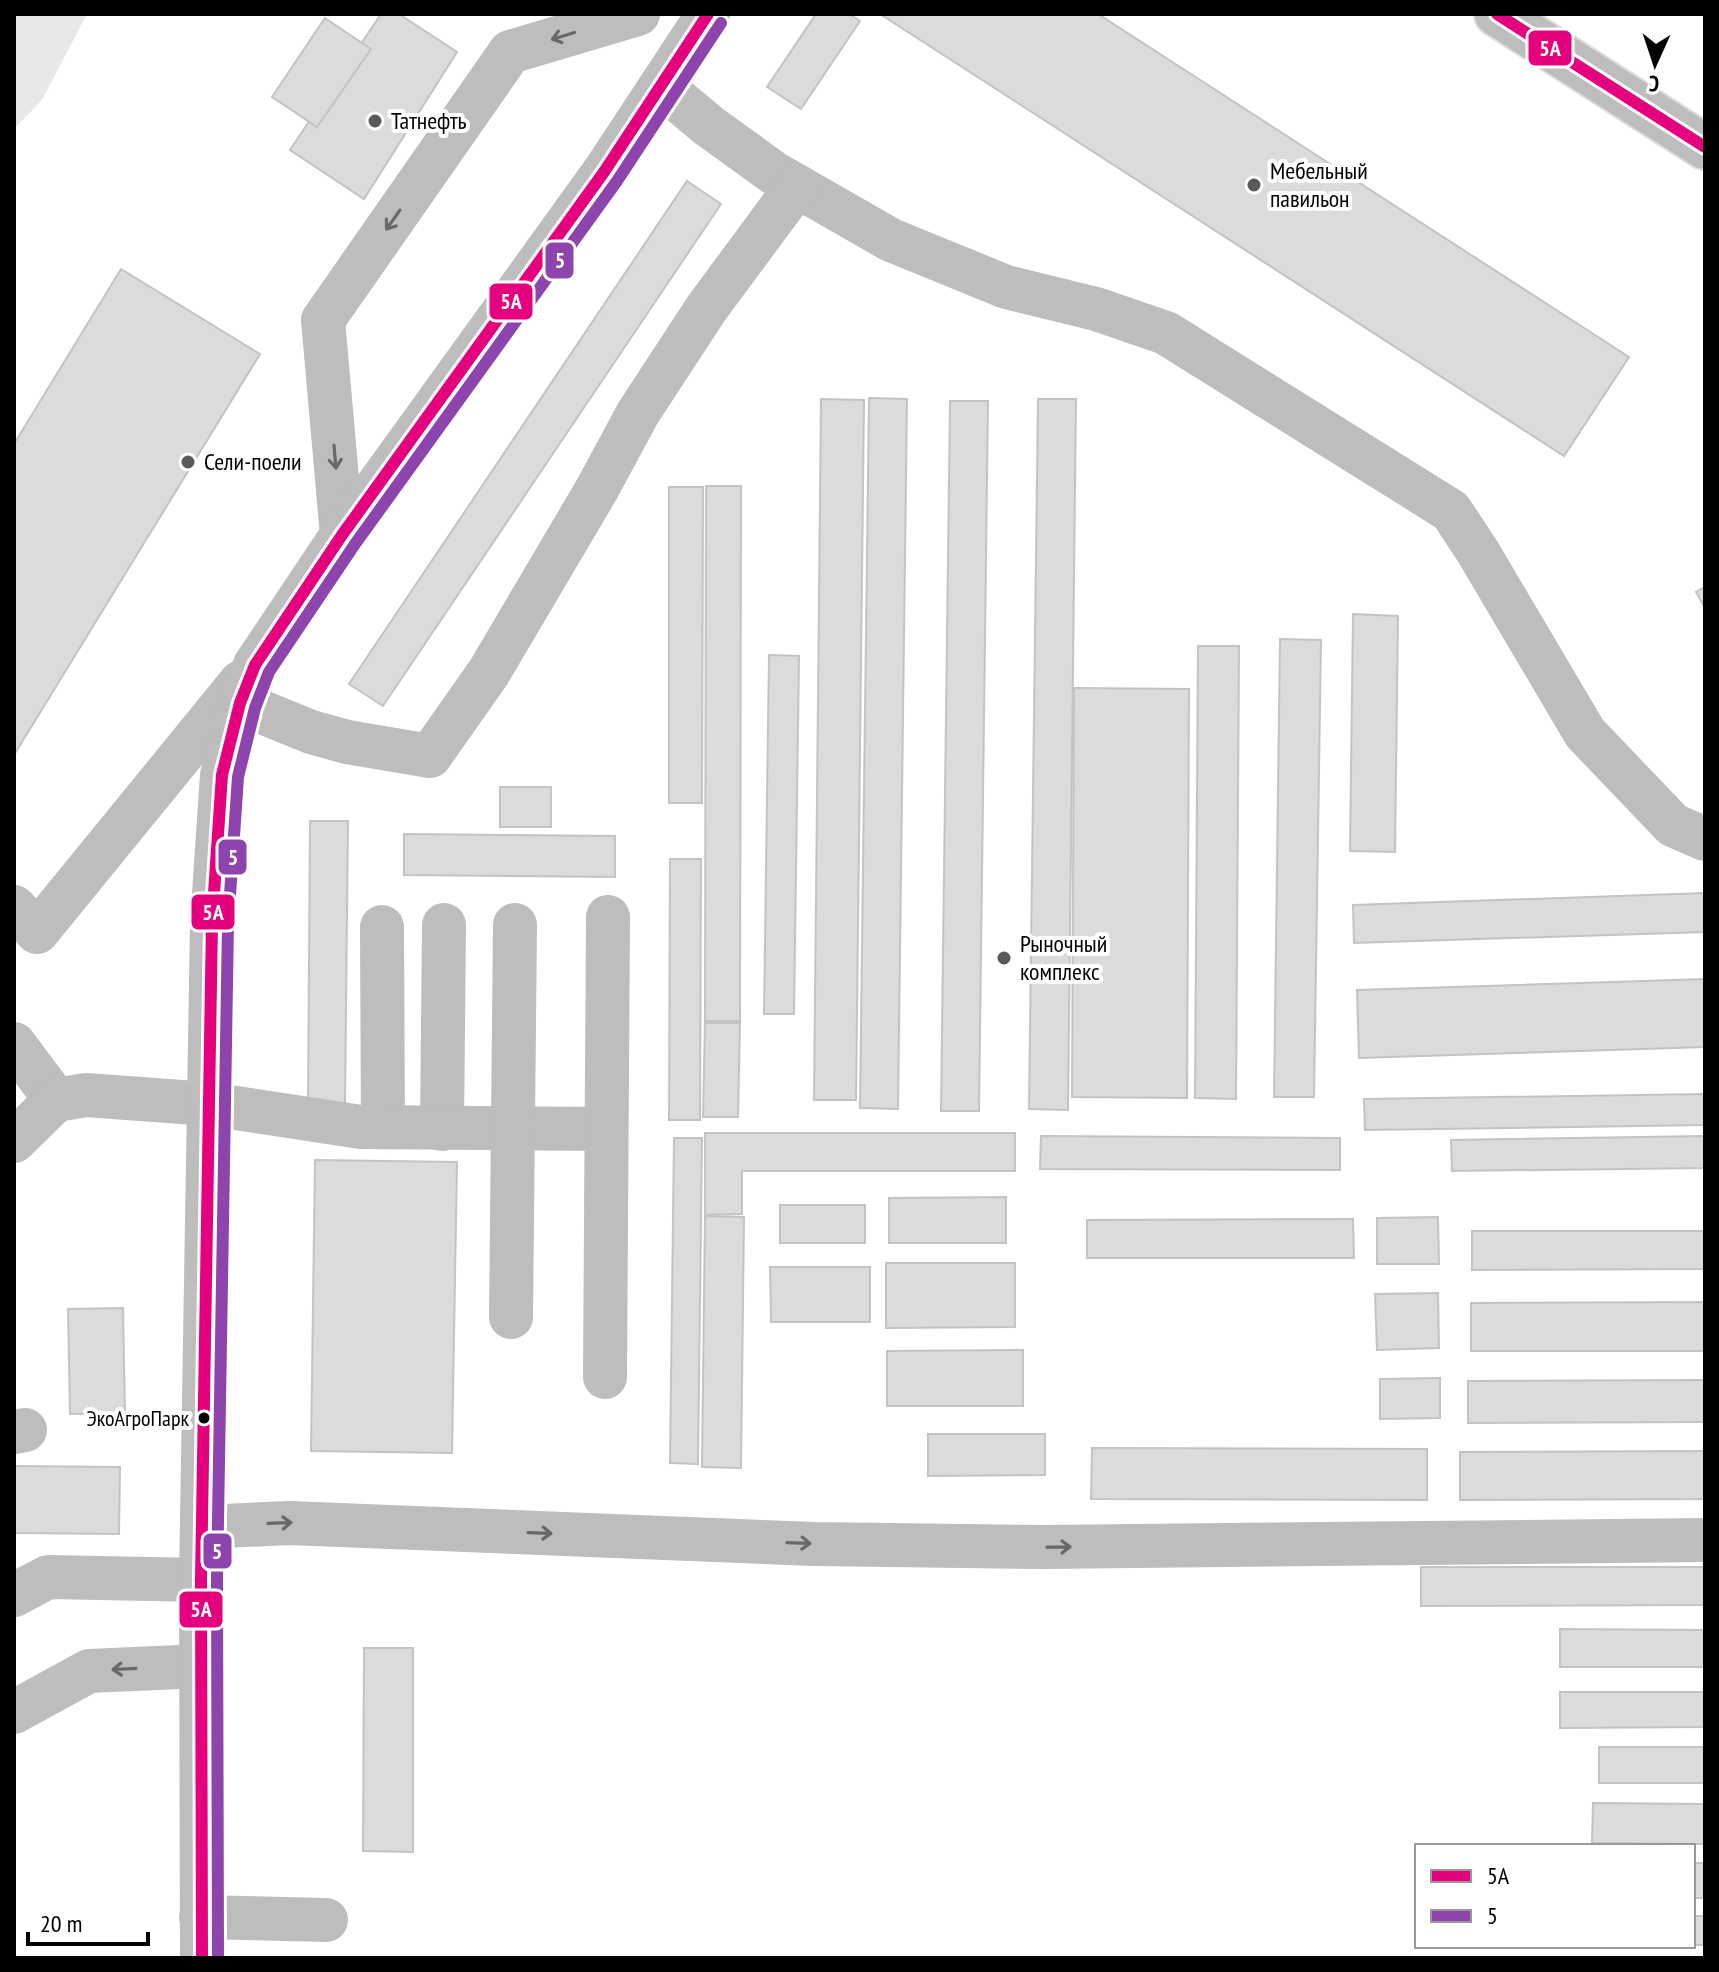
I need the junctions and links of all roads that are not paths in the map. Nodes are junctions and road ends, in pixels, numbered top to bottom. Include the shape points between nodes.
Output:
1 (638, 14) edge
2 (708, 14) edge
3 (1497, 14) edge
4 (661, 86) junction
5 (1705, 147) edge
6 (797, 186) junction
7 (342, 535) junction
8 (247, 684) junction
9 (1705, 839) edge
10 (608, 917) dead end
11 (444, 925) dead end
12 (515, 925) dead end
13 (382, 927) dead end
14 (22, 931) edge
15 (14, 1044) edge
16 (56, 1100) junction
17 (209, 1104) junction
18 (383, 1127) junction
19 (442, 1129) junction
20 (513, 1129) junction
21 (606, 1129) junction
22 (14, 1141) edge
23 (511, 1317) dead end
24 (605, 1377) dead end
25 (202, 1527) junction
26 (1705, 1540) edge
27 (201, 1580) junction
28 (14, 1595) edge
29 (202, 1666) junction
30 (14, 1712) edge
31 (326, 1920) dead end
32 (201, 1938) edge

1 -> 7 street via 510,52 323,320
2 - 4 street
3 - 5 street
4 - 6 street
4 - 7 street
6 - 8 street via 638,413 489,672 430,756 323,735
6 - 9 street via 891,240 1006,287 1166,333 1451,511 1585,733 1673,825
7 - 8 street
8 - 14 street
8 - 17 street via 222,775 212,923
10 - 21 street
11 - 19 street
12 - 20 street
13 - 18 street
15 - 16 street
16 - 17 street via 86,1095
16 - 22 street
17 - 18 street
17 - 25 street
18 - 19 street
19 - 20 street
20 - 21 street
20 - 23 street
21 - 24 street
25 -> 26 street via 289,1523 814,1544 1043,1547
25 - 27 street
27 - 28 street via 48,1577
27 - 29 street
29 -> 30 street via 89,1671
29 - 32 street
31 - 32 street

